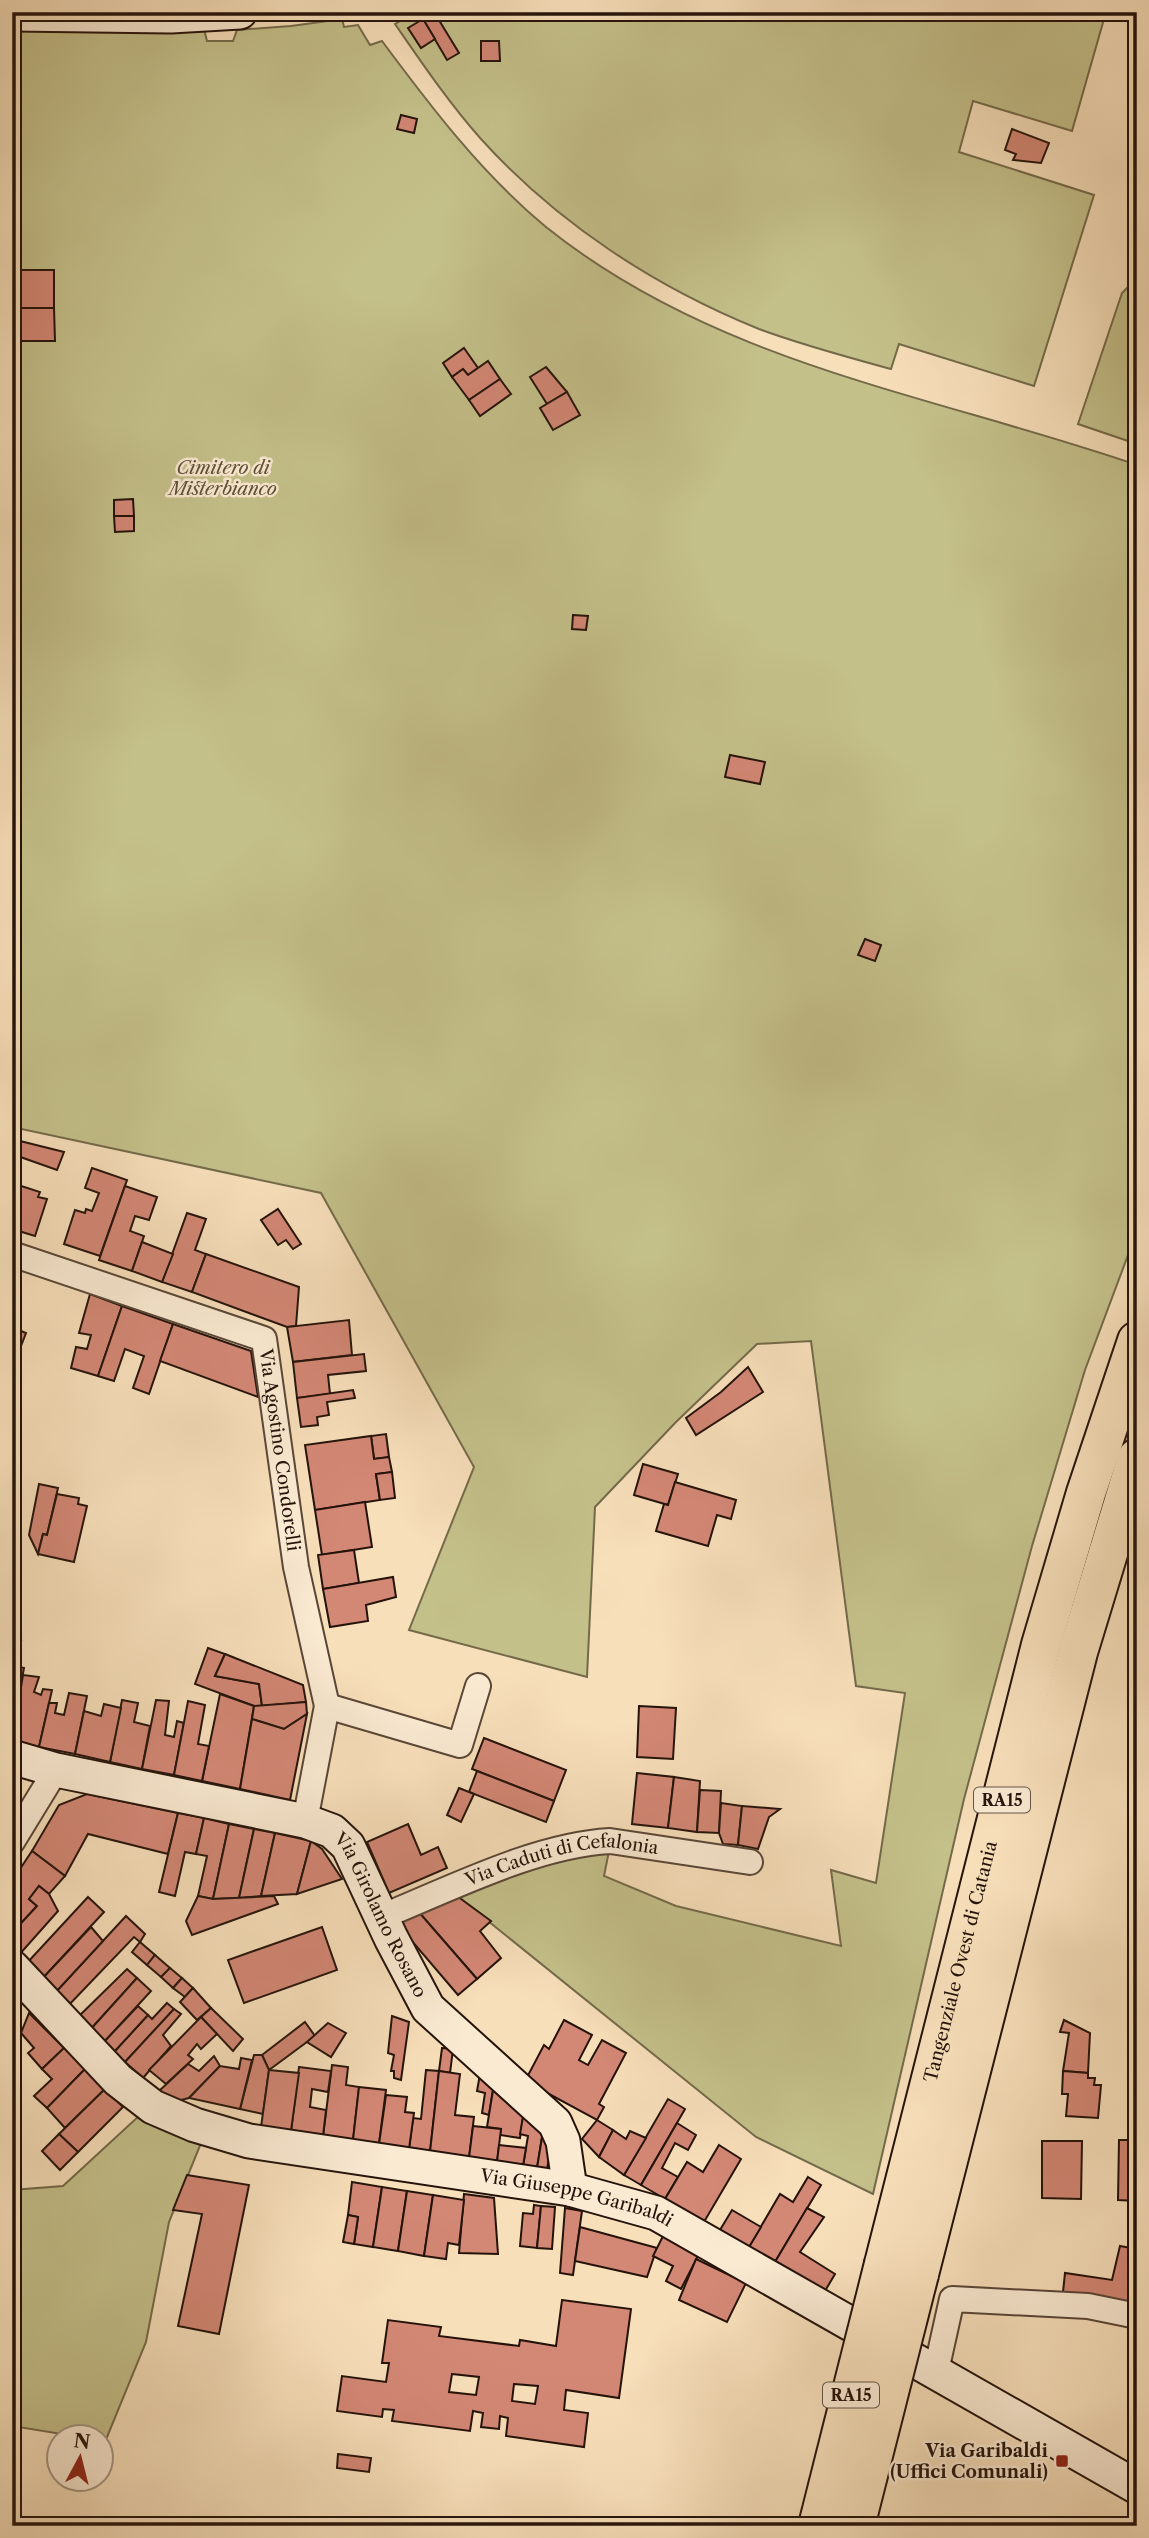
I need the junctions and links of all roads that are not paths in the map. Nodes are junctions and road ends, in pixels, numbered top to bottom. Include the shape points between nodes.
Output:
1 (240, 12) edge
2 (12, 14) edge
3 (12, 1254) edge
4 (1137, 1341) edge
5 (1137, 1458) edge
6 (478, 1686) dead end
7 (327, 1706) junction
8 (12, 1756) edge
9 (56, 1770) junction
10 (305, 1821) junction
11 (12, 1842) edge
12 (750, 1862) dead end
13 (381, 1917) junction
14 (12, 1967) edge
15 (570, 2189) junction
16 (902, 2269) junction
17 (952, 2299) junction
18 (1137, 2316) edge
19 (842, 2319) junction
20 (936, 2371) junction
21 (1137, 2487) edge
22 (818, 2526) edge
23 (855, 2526) edge

1 - 2 main road
3 - 7 street, Via Agostino Condorelli via 264,1339 296,1567
4 - 16 highway, Tangenziale Ovest di Catania / RA15 via 1041,1645
5 - 16 highway, Tangenziale Ovest di Catania / RA15
6 - 7 street via 460,1745
7 - 10 street, Via Agostino Condorelli
8 - 9 main road, Via Girolamo Rosano
9 - 10 main road, Via Girolamo Rosano
9 - 11 street
10 - 13 main road, Via Girolamo Rosano via 332,1831 348,1846
12 - 13 street, Via Caduti di Cefalonia via 594,1842 528,1858
13 - 15 main road, Via Girolamo Rosano via 428,2008 555,2123 563,2141
14 - 15 main road, Via Giuseppe Garibaldi via 118,2080 153,2107 195,2125 249,2141
15 - 19 main road, Via Giuseppe Garibaldi via 656,2213
16 - 22 highway, RA15, bridge
16 - 23 highway, RA15, bridge
17 - 18 street via 1088,2306
17 - 19 street via 890,2297
17 - 20 street
19 - 20 main road, Via Giuseppe Garibaldi
20 - 21 main road, Via Giuseppe Garibaldi

